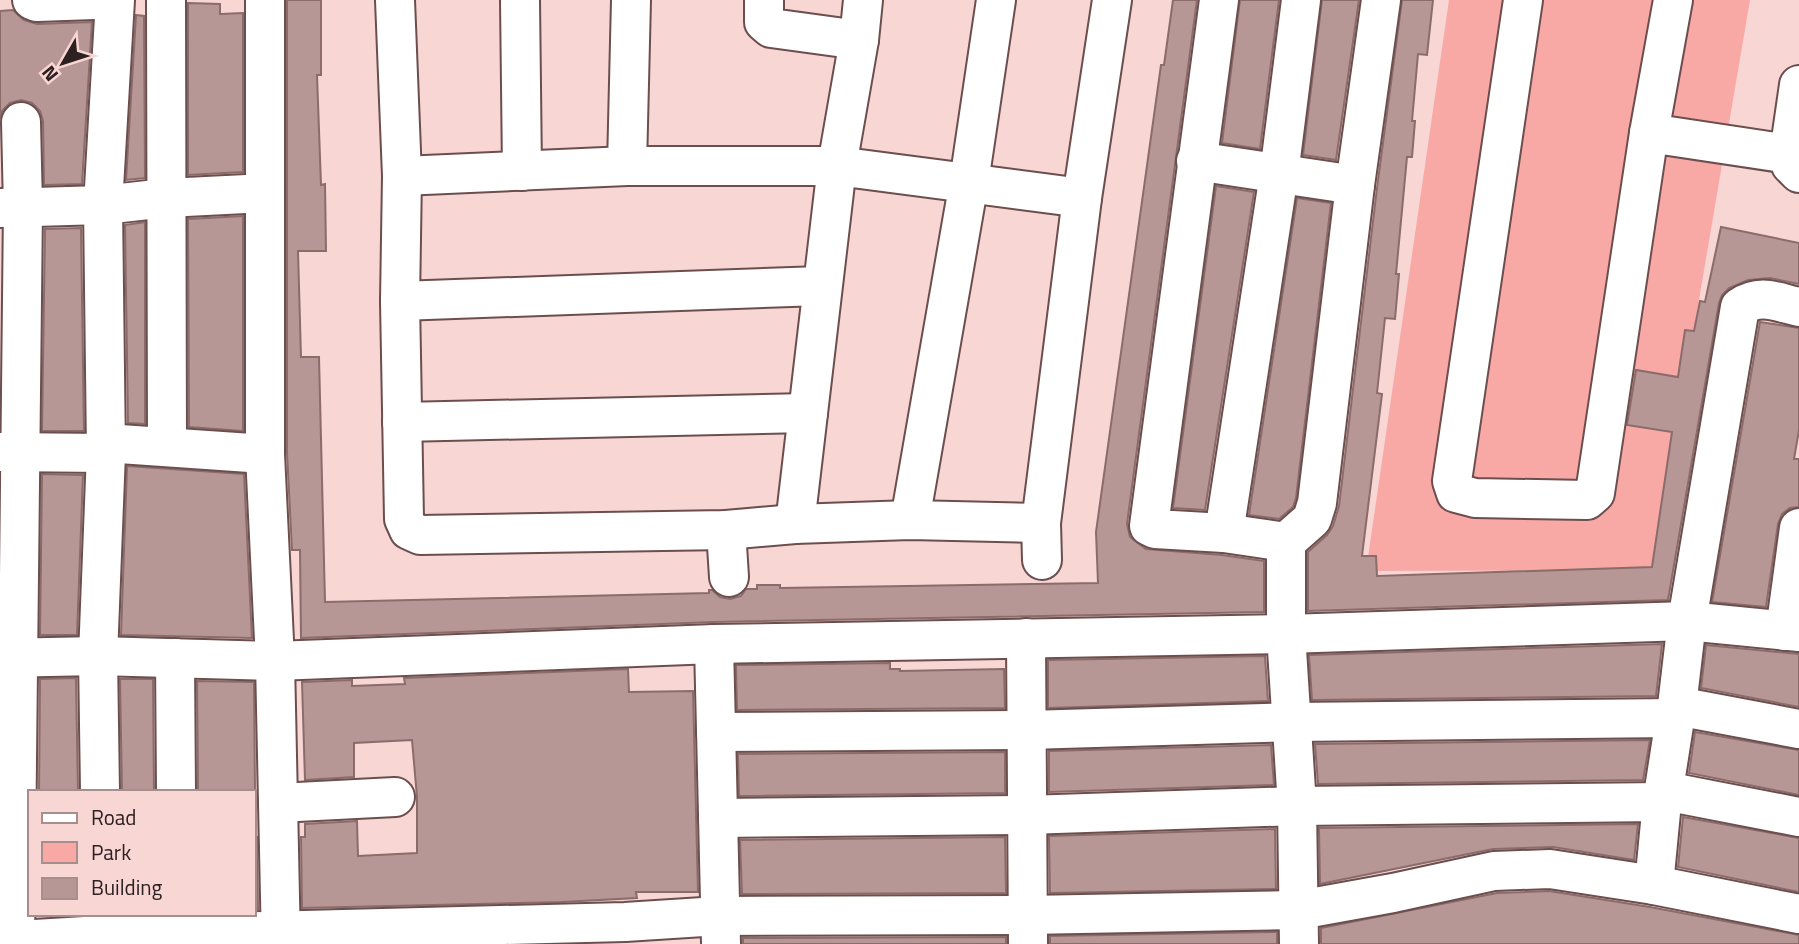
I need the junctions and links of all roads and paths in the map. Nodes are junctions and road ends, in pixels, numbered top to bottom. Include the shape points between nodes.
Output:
1 (32, 0) edge
2 (94, 0) edge
3 (115, 0) edge
4 (166, 0) edge
5 (265, 0) edge
6 (395, 0) edge
7 (520, 0) edge
8 (631, 0) edge
9 (764, 0) edge
10 (863, 0) edge
11 (996, 0) edge
12 (1112, 0) edge
13 (1219, 0) edge
14 (1301, 0) edge
15 (1381, 0) edge
16 (1523, 0) edge
17 (1673, 0) edge
18 (859, 40) junction
19 (1799, 85) edge
20 (21, 122) dead end
21 (1649, 133) junction
22 (1196, 161) junction
23 (1794, 163) edge
24 (627, 166) junction
25 (837, 166) junction
26 (522, 172) junction
27 (1279, 174) junction
28 (402, 176) junction
29 (969, 182) junction
30 (1355, 186) junction
31 (265, 192) junction
32 (166, 198) junction
33 (1082, 198) junction
34 (103, 205) junction
35 (11, 207) edge
36 (821, 286) junction
37 (400, 301) junction
38 (1799, 307) edge
39 (808, 413) junction
40 (402, 422) junction
41 (167, 446) junction
42 (106, 448) junction
43 (10, 452) edge
44 (265, 454) junction
45 (910, 520) junction
46 (795, 524) junction
47 (1799, 528) edge
48 (726, 530) junction
49 (1224, 533) junction
50 (1286, 542) junction
51 (729, 576) dead end
52 (1687, 621) junction
53 (1792, 632) edge
54 (1286, 634) junction
55 (1026, 638) junction
56 (715, 644) junction
57 (99, 656) junction
58 (8, 658) edge
59 (175, 658) junction
60 (275, 661) junction
61 (1676, 712) junction
62 (1293, 722) junction
63 (1799, 729) edge
64 (1028, 730) junction
65 (716, 732) junction
66 (100, 790) edge
67 (176, 790) edge
68 (395, 797) dead end
69 (1664, 797) junction
70 (278, 803) junction
71 (1297, 806) junction
72 (1027, 815) junction
73 (1799, 817) edge
74 (718, 818) junction
75 (1654, 885) junction
76 (1799, 914) edge
77 (1299, 927) edge
78 (720, 930) edge
79 (1028, 930) edge
80 (101, 931) edge
81 (178, 931) edge
82 (625, 933) edge
83 (281, 938) edge
84 (10, 942) edge

1 - 2 street
3 - 34 street
4 - 32 street
5 - 31 street
6 - 28 street
7 - 26 street
8 - 24 street
9 - 18 street via 764,22 771,28
10 - 18 street
11 - 29 street
12 - 33 street
13 - 22 street
14 - 27 street
15 - 30 street
16 - 21 street via 1452,481 1456,493 1475,498 1587,500 1595,493
17 - 21 street
18 - 25 street
19 - 23 street
20 - 35 street
21 - 23 street
22 - 27 street
22 - 49 street via 1149,526
24 - 25 street
24 - 26 street
25 - 29 street
25 - 36 street
26 - 28 street
27 - 30 street
27 - 49 street
28 - 37 street
29 - 33 street
29 - 45 street
30 - 50 street via 1317,503 1312,519
31 - 32 street
31 - 44 street
32 - 34 street
32 - 41 street
33 - 45 street via 1042,541
34 - 35 street
34 - 42 street
35 - 43 street
36 - 37 street
36 - 39 street
37 - 40 street
38 - 52 street via 1760,298 1740,307
39 - 40 street
39 - 46 street
40 - 48 street via 404,519 409,530 420,535
41 - 42 street
41 - 44 street
42 - 43 street
42 - 57 street
43 - 58 street
44 - 60 street
45 - 46 street
46 - 48 street
47 - 53 street
48 - 51 street
49 - 50 street
50 - 54 street
52 - 53 street
52 - 54 street
52 - 61 street
54 - 55 street
54 - 62 street
55 - 56 street
55 - 64 street
56 - 60 street
56 - 65 street
57 - 58 street
57 - 59 street
57 - 66 street
58 - 84 street
59 - 60 street
59 - 67 street
60 - 70 street
61 - 62 street
61 - 63 street
61 - 69 street
62 - 64 street
62 - 71 street
64 - 65 street
64 - 72 street
65 - 74 street
68 - 70 street
69 - 71 street
69 - 73 street
69 - 75 street
70 - 83 street
71 - 72 street
71 - 77 street
72 - 74 street
72 - 79 street
74 - 78 street
75 - 76 street
75 - 77 street via 1550,869 1494,871 1393,893
77 - 79 street
78 - 79 street
78 - 82 street
80 - 81 street
80 - 84 street
81 - 83 street
82 - 83 street

